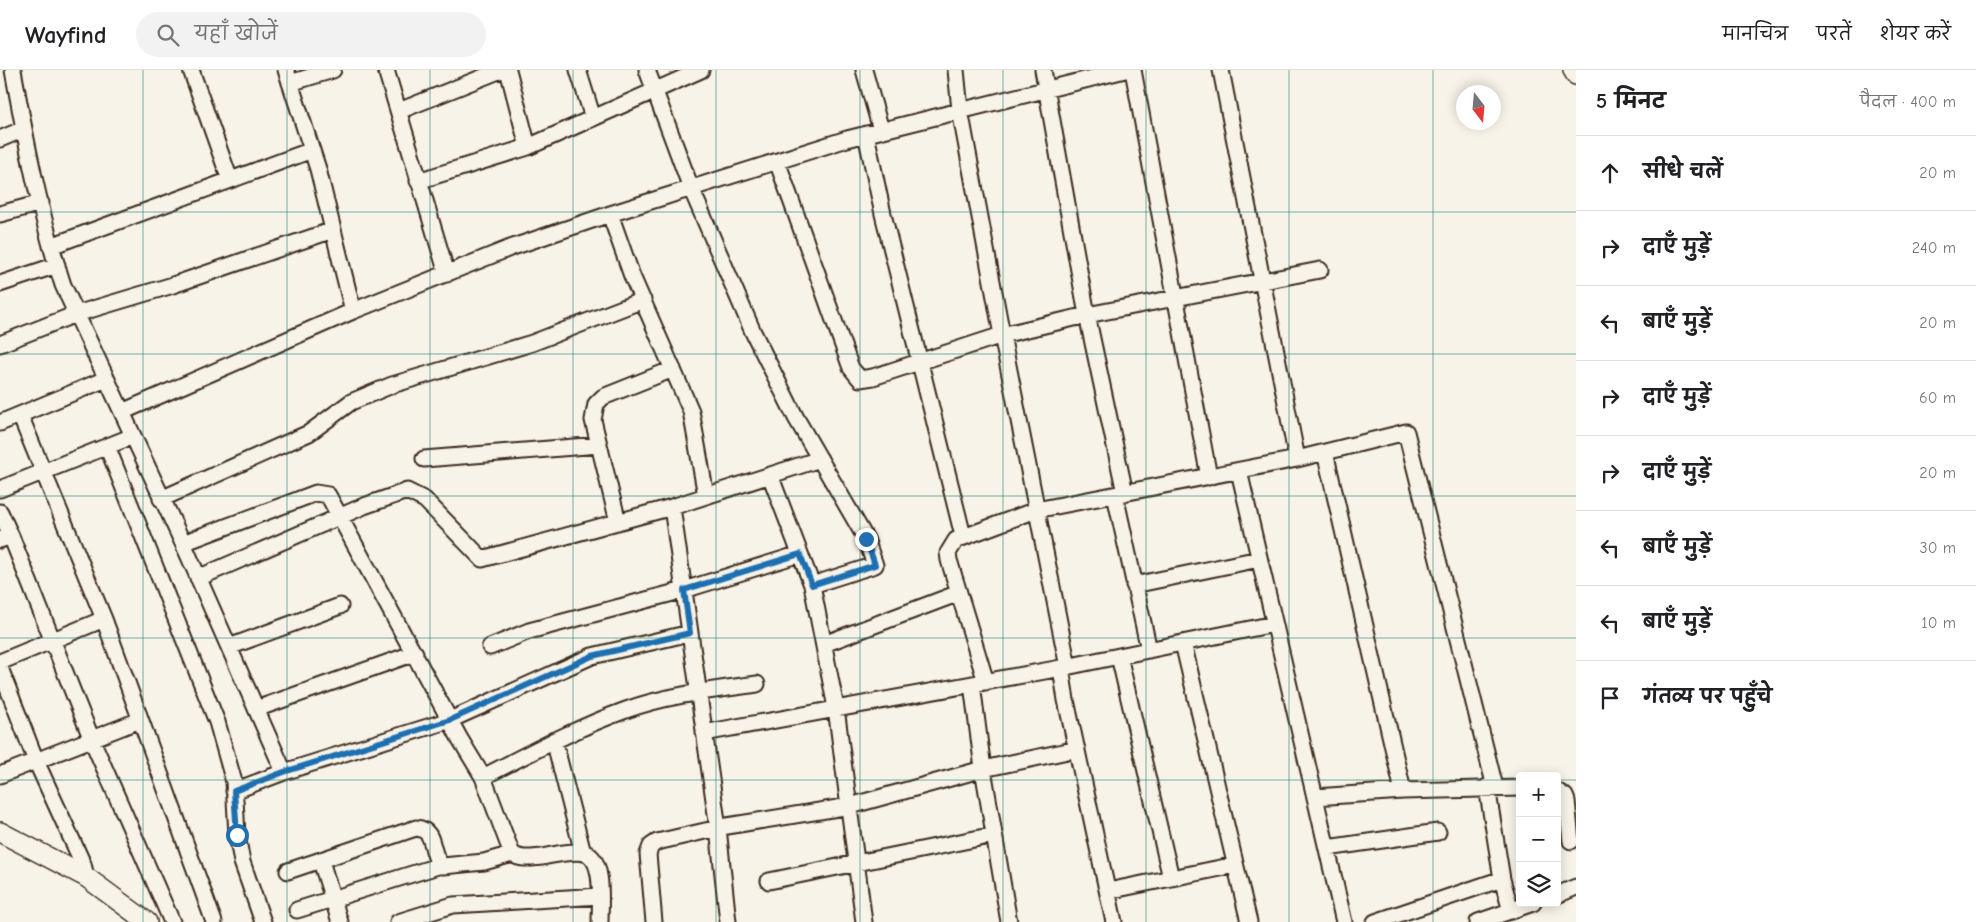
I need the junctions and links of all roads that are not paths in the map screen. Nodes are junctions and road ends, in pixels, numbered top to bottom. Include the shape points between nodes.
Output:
1 (13, 70) edge
2 (191, 70) edge
3 (333, 70) edge
4 (386, 70) edge
5 (501, 70) edge
6 (508, 70) edge
7 (578, 70) edge
8 (647, 70) edge
9 (701, 70) edge
10 (864, 70) edge
11 (956, 70) edge
12 (1043, 70) edge
13 (1125, 70) edge
14 (1132, 70) edge
15 (1221, 70) edge
16 (1573, 70) edge
17 (1576, 75) edge
18 (288, 76) edge
19 (1046, 89) junction
20 (653, 90) junction
21 (960, 110) junction
22 (399, 111) junction
23 (593, 118) junction
24 (24, 129) junction
25 (874, 132) junction
26 (0, 139) edge
27 (528, 147) junction
28 (312, 150) junction
29 (776, 161) junction
30 (230, 180) junction
31 (418, 181) junction
32 (691, 188) junction
33 (41, 203) junction
34 (0, 214) edge
35 (610, 214) junction
36 (333, 230) junction
37 (51, 246) junction
38 (57, 265) junction
39 (1320, 270) dead end
40 (447, 274) junction
41 (1263, 283) junction
42 (0, 284) edge
43 (1175, 298) junction
44 (643, 300) junction
45 (353, 312) junction
46 (76, 314) junction
47 (1087, 315) junction
48 (1002, 335) junction
49 (0, 344) edge
50 (920, 362) junction
51 (673, 369) junction
52 (106, 379) junction
53 (122, 412) junction
54 (20, 415) junction
55 (0, 424) edge
56 (133, 436) junction
57 (599, 445) junction
58 (107, 446) junction
59 (1325, 452) junction
60 (424, 459) dead end
61 (1297, 459) junction
62 (820, 460) junction
63 (44, 471) junction
64 (1239, 471) junction
65 (770, 475) junction
66 (1209, 477) junction
67 (0, 489) edge
68 (1120, 494) junction
69 (706, 496) junction
70 (161, 499) junction
71 (672, 507) junction
72 (1036, 510) junction
73 (0, 512) edge
74 (339, 518) junction
75 (618, 522) junction
76 (963, 536) junction
77 (5, 538) edge
78 (183, 543) junction
79 (800, 554) junction
80 (1259, 559) junction
81 (198, 578) junction
82 (812, 585) junction
83 (1134, 585) junction
84 (684, 590) junction
85 (959, 593) junction
86 (340, 606) dead end
87 (104, 619) junction
88 (1274, 624) junction
89 (690, 633) junction
90 (53, 640) junction
91 (1183, 643) junction
92 (824, 644) junction
93 (229, 647) junction
94 (490, 647) dead end
95 (1149, 650) junction
96 (415, 653) junction
97 (1119, 656) junction
98 (0, 662) edge
99 (0, 668) edge
100 (1065, 668) junction
101 (979, 683) junction
102 (757, 684) dead end
103 (698, 693) junction
104 (836, 708) junction
105 (256, 709) junction
106 (140, 720) junction
107 (450, 720) junction
108 (704, 733) junction
109 (92, 740) junction
110 (554, 740) junction
111 (1077, 749) junction
112 (36, 761) junction
113 (983, 769) junction
114 (284, 772) junction
115 (0, 775) edge
116 (483, 777) junction
117 (1491, 787) junction
118 (1516, 788) edge
119 (234, 791) junction
120 (1403, 791) junction
121 (1561, 792) edge
122 (1315, 797) junction
123 (850, 806) junction
124 (718, 828) junction
125 (1438, 832) dead end
126 (994, 835) junction
127 (1, 836) edge
128 (1571, 841) dead end
129 (1327, 848) junction
130 (583, 853) junction
131 (512, 854) junction
132 (321, 861) junction
133 (1235, 864) junction
134 (441, 865) junction
135 (858, 865) junction
136 (288, 871) dead end
137 (86, 877) junction
138 (1171, 878) junction
139 (1502, 879) junction
140 (769, 882) dead end
141 (1576, 887) edge
142 (1108, 891) junction
143 (1561, 893) edge
144 (600, 896) junction
145 (333, 898) junction
146 (1522, 907) edge
147 (297, 910) dead end
148 (1511, 911) junction
149 (146, 922) edge
150 (172, 922) edge
151 (214, 922) edge
152 (262, 922) edge
153 (340, 922) edge
154 (398, 922) edge
155 (600, 922) edge
156 (654, 922) edge
157 (728, 922) edge
158 (864, 922) edge
159 (1009, 922) edge
160 (1114, 922) edge
161 (1249, 922) edge
162 (1344, 922) edge
163 (1375, 922) edge
164 (1478, 922) edge

1 - 24 street
2 - 30 street
3 - 18 street
4 - 22 street
5 - 22 street
6 - 27 street
7 - 23 street
8 - 20 street
9 - 20 street
10 - 25 street
11 - 21 street
12 - 19 street
13 - 19 street
14 - 43 street
15 - 41 street
16 - 17 street
18 - 28 street
19 - 21 street
19 - 47 street
20 - 23 street
20 - 32 street
21 - 25 street
21 - 48 street
22 - 31 street
23 - 27 street
24 - 26 street
24 - 33 street
25 - 29 street
25 - 50 street via 883,214
27 - 31 street
28 - 30 street
28 - 36 street
29 - 32 street
29 - 50 street via 854,375 864,379
30 - 37 street
31 - 40 street
32 - 35 street
32 - 62 street via 753,332
33 - 34 street
33 - 37 street
35 - 40 street via 510,248
35 - 44 street
36 - 45 street
36 - 46 street via 174,285
37 - 38 street
38 - 42 street
38 - 46 street
39 - 41 street
40 - 45 street
41 - 43 street
41 - 61 street
43 - 47 street
43 - 66 street
44 - 51 street
44 - 70 street via 532,343 392,385 351,402 309,433
45 - 53 street
46 - 49 street
46 - 52 street
47 - 48 street
47 - 68 street
48 - 50 street
48 - 72 street
50 - 76 street
51 - 57 street via 603,397 596,404 593,420
51 - 69 street via 691,410
52 - 53 street
52 - 54 street
53 - 56 street
54 - 55 street
54 - 63 street
56 - 58 street
56 - 70 street
57 - 60 street
57 - 75 street
58 - 63 street
58 - 119 street via 217,722
59 - 61 street
59 - 117 street via 1406,432
59 - 120 street
61 - 64 street
62 - 65 street
62 - 82 street via 866,539 875,565
63 - 67 street
63 - 87 street
64 - 66 street
64 - 80 street
65 - 69 street
65 - 79 street
66 - 68 street
68 - 72 street
68 - 83 street
69 - 71 street
70 - 78 street
71 - 75 street
71 - 84 street
72 - 76 street
72 - 100 street
73 - 77 street
74 - 75 street via 407,491 425,500 482,559
74 - 78 street via 328,495 316,493
74 - 81 street
74 - 96 street
76 - 85 street via 950,546 948,553
77 - 90 street
78 - 81 street
79 - 82 street
79 - 84 street
80 - 83 street
80 - 88 street
81 - 93 street
82 - 92 street
83 - 95 street
84 - 89 street
84 - 94 street via 528,630
85 - 92 street
85 - 101 street
86 - 93 street
87 - 90 street
87 - 106 street
88 - 91 street
88 - 122 street
89 - 103 street
89 - 107 street via 592,656
90 - 98 street
90 - 109 street
91 - 95 street
91 - 133 street
92 - 104 street
93 - 105 street
95 - 97 street
96 - 105 street
96 - 107 street
97 - 100 street
97 - 138 street
99 - 112 street
100 - 101 street
100 - 111 street
101 - 104 street
101 - 113 street
102 - 103 street
103 - 108 street
103 - 110 street via 628,710
104 - 108 street
104 - 123 street
105 - 114 street
106 - 109 street
106 - 151 street
107 - 114 street
107 - 116 street
108 - 124 street
109 - 112 street
109 - 150 street
110 - 116 street
110 - 130 street
111 - 113 street
111 - 142 street
112 - 115 street
112 - 137 street
113 - 123 street
113 - 126 street
114 - 119 street
116 - 131 street
117 - 118 street
117 - 120 street
117 - 139 street
119 - 152 street via 242,862
120 - 122 street
121 - 128 street via 1567,801
122 - 129 street
123 - 124 street
123 - 135 street
124 - 156 street via 666,839 651,846 648,854 649,881
124 - 157 street
125 - 129 street
126 - 135 street
126 - 159 street
127 - 137 street
129 - 162 street
130 - 131 street via 523,859
130 - 144 street via 597,865
131 - 134 street via 484,862
132 - 134 street via 416,828 426,830 430,835 435,856
132 - 136 street
132 - 145 street
133 - 138 street
133 - 161 street
134 - 145 street
135 - 140 street
135 - 158 street
137 - 149 street
138 - 142 street
139 - 148 street
139 - 163 street
141 - 143 street
142 - 160 street
144 - 154 street via 453,905
144 - 155 street
145 - 147 street
145 - 153 street
146 - 148 street
148 - 164 street

